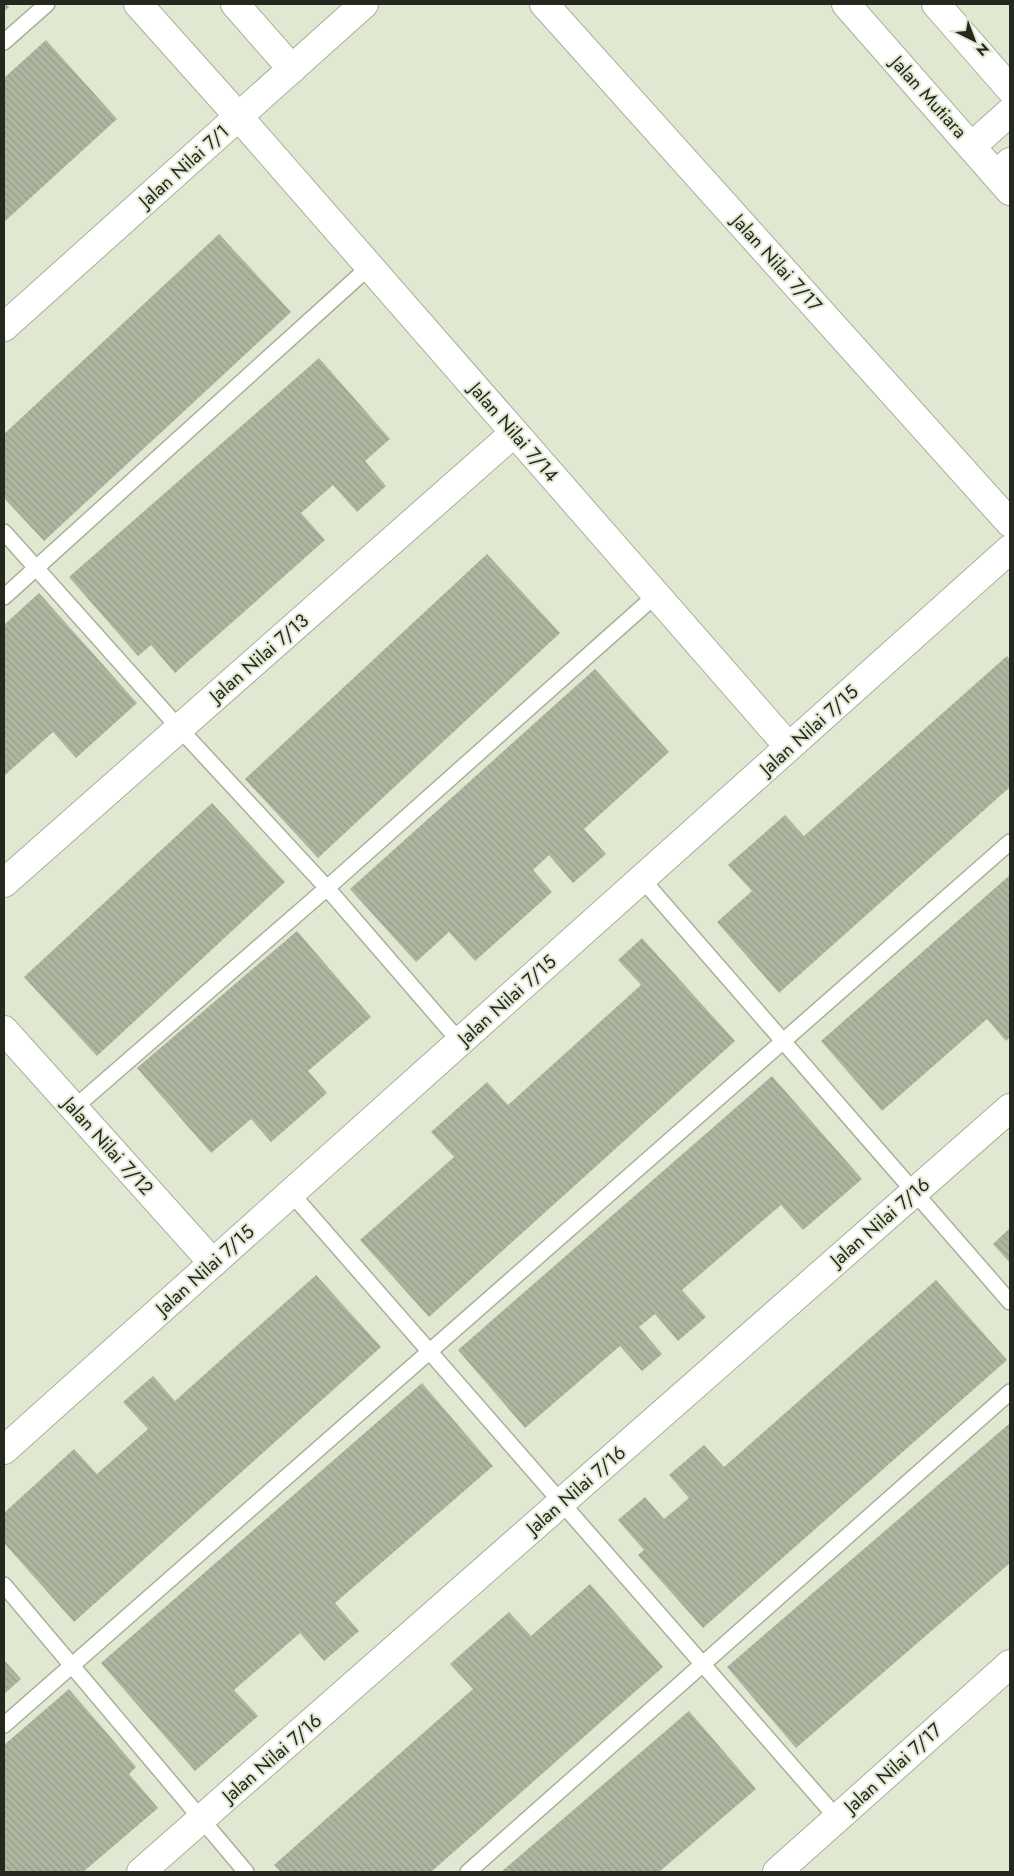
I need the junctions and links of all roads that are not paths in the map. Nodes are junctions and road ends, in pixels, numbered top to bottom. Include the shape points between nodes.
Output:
1 (47, 4) edge
2 (138, 4) edge
3 (235, 4) edge
4 (364, 4) edge
5 (544, 4) edge
6 (846, 4) edge
7 (936, 4) edge
8 (4, 42) edge
9 (292, 69) junction
10 (1010, 89) edge
11 (1010, 112) edge
12 (239, 117) junction
13 (972, 146) junction
14 (1005, 176) edge
15 (369, 267) junction
16 (4, 328) edge
17 (514, 433) junction
18 (1010, 523) edge
19 (4, 532) edge
20 (1010, 549) edge
21 (36, 568) junction
22 (656, 595) junction
23 (4, 597) edge
24 (179, 728) junction
25 (789, 747) junction
26 (1010, 842) edge
27 (642, 879) junction
28 (4, 882) edge
29 (327, 888) junction
30 (4, 1030) edge
31 (460, 1042) junction
32 (784, 1042) junction
33 (74, 1108) junction
34 (1010, 1108) edge
35 (915, 1192) junction
36 (291, 1193) junction
37 (213, 1263) junction
38 (1010, 1302) edge
39 (430, 1351) junction
40 (1010, 1392) edge
41 (4, 1450) edge
42 (562, 1503) junction
43 (4, 1584) edge
44 (703, 1664) junction
45 (1010, 1664) edge
46 (72, 1665) junction
47 (4, 1725) edge
48 (837, 1818) junction
49 (202, 1819) junction
50 (141, 1872) edge
51 (246, 1872) edge
52 (468, 1872) edge
53 (777, 1872) edge

1 - 8 lane
2 - 12 street, Jalan Nilai 7/14
3 - 9 street
4 - 9 street, Jalan Nilai 7/1
5 - 18 street, Jalan Nilai 7/17
6 - 13 street, Jalan Mutiara
7 - 10 street
9 - 12 street, Jalan Nilai 7/1
11 - 13 street
12 - 15 street, Jalan Nilai 7/14
12 - 16 street, Jalan Nilai 7/1
13 - 14 street, Jalan Mutiara
15 - 17 street, Jalan Nilai 7/14
15 - 21 lane
17 - 22 street, Jalan Nilai 7/14
17 - 24 street, Jalan Nilai 7/13
19 - 21 lane
20 - 25 street, Jalan Nilai 7/15
21 - 23 lane
21 - 24 lane
22 - 25 street, Jalan Nilai 7/14
22 - 29 lane
24 - 28 street, Jalan Nilai 7/13
24 - 29 lane
25 - 27 street, Jalan Nilai 7/15
26 - 32 lane
27 - 31 street, Jalan Nilai 7/15
27 - 32 lane
29 - 31 lane
29 - 33 lane
30 - 33 street, Jalan Nilai 7/12
31 - 36 street, Jalan Nilai 7/15
32 - 35 lane
32 - 39 lane
33 - 37 street, Jalan Nilai 7/12
34 - 35 street, Jalan Nilai 7/16
35 - 38 lane
35 - 42 street, Jalan Nilai 7/16
36 - 37 street, Jalan Nilai 7/15
36 - 39 lane
37 - 41 street, Jalan Nilai 7/15
39 - 42 lane
39 - 46 lane
40 - 44 lane
42 - 44 lane
42 - 49 street, Jalan Nilai 7/16
43 - 46 lane
44 - 48 lane
44 - 52 lane
45 - 48 street, Jalan Nilai 7/17
46 - 47 lane
46 - 49 lane
48 - 53 street, Jalan Nilai 7/17
49 - 50 street, Jalan Nilai 7/16
49 - 51 lane

